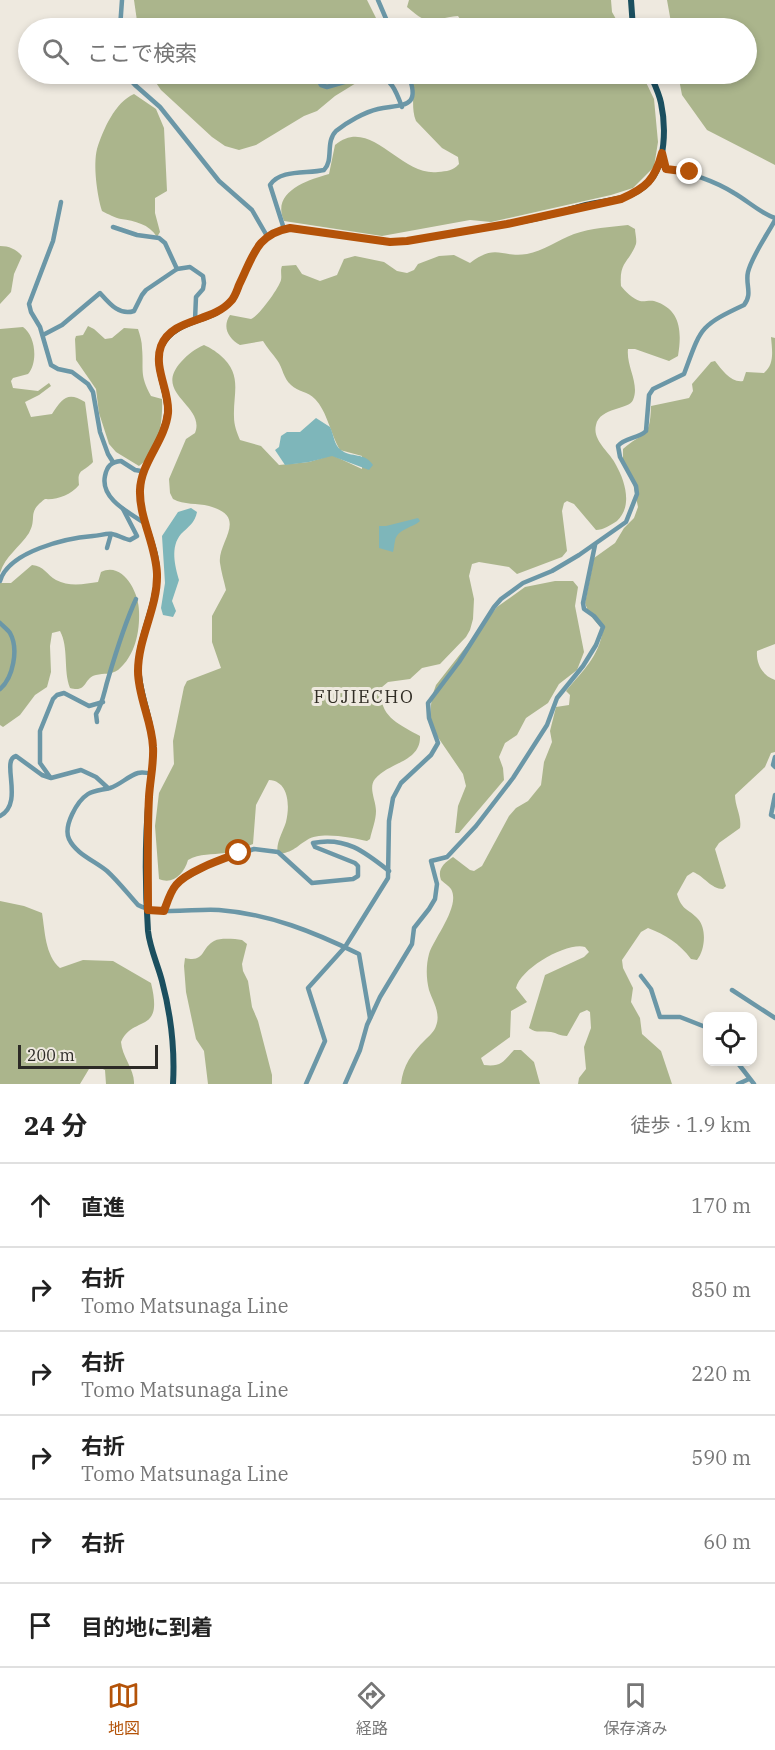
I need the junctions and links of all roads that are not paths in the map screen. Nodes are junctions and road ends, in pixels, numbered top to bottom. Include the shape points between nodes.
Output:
1 (122, 0) edge
2 (378, 0) edge
3 (631, 0) edge
4 (121, 18) edge
5 (386, 18) edge
6 (632, 18) edge
7 (134, 84) edge
8 (320, 84) edge
9 (338, 84) edge
10 (391, 84) edge
11 (411, 84) edge
12 (654, 84) edge
13 (402, 106) junction
14 (662, 153) junction
15 (61, 202) dead end
16 (775, 219) edge
17 (113, 227) dead end
18 (284, 229) junction
19 (267, 236) junction
20 (177, 269) junction
21 (195, 320) junction
22 (43, 335) junction
23 (113, 462) junction
24 (142, 477) junction
25 (123, 509) junction
26 (146, 524) junction
27 (111, 534) junction
28 (595, 545) junction
29 (107, 548) dead end
30 (0, 580) edge
31 (136, 599) dead end
32 (0, 622) edge
33 (0, 688) edge
34 (103, 702) junction
35 (97, 722) dead end
36 (775, 757) edge
37 (6, 758) dead end
38 (775, 767) edge
39 (152, 774) junction
40 (51, 778) junction
41 (108, 788) junction
42 (6, 790) dead end
43 (775, 795) edge
44 (0, 816) edge
45 (775, 818) edge
46 (389, 871) junction
47 (148, 910) junction
48 (164, 911) junction
49 (345, 947) junction
50 (642, 976) dead end
51 (732, 990) dead end
52 (370, 1018) junction
53 (775, 1018) edge
54 (703, 1026) edge
55 (740, 1066) edge
56 (749, 1079) junction
57 (173, 1084) edge
58 (306, 1084) edge
59 (345, 1084) edge
60 (738, 1084) edge
61 (754, 1084) edge

1 - 4 street
2 - 5 street
3 - 6 main road
7 - 19 street via 160,107 219,181 252,210
8 - 9 street via 327,87
10 - 13 street
11 - 13 street via 410,101
12 - 14 main road via 661,103
13 - 18 street via 368,112 337,131 324,170 286,174 271,182
14 - 16 street via 666,169 708,179
14 - 18 main road via 658,170 637,192 507,224 399,242
15 - 22 street via 53,240 29,304
16 - 28 street via 748,272 748,301 711,322 701,333 684,374 657,386 649,395 646,431 618,446 636,486 636,498 626,522
17 - 20 street via 158,237
18 - 19 main road
19 - 21 main road via 254,250 232,300 220,310
20 - 21 street via 190,267 203,276 203,289 196,297
20 - 22 street via 146,290 134,311 123,312 100,293 62,325
21 - 24 main road via 171,331 161,347 159,364 168,411 165,428
22 - 23 street via 51,365 79,375 93,392 100,432
23 - 24 street via 121,461 141,471
23 - 25 street via 106,470 106,492
24 - 26 main road via 141,502
25 - 26 street
25 - 27 street via 137,536 130,540
26 - 39 main road via 157,575 138,673 153,747
27 - 29 street
27 - 30 street via 50,543 10,566
28 - 46 street via 501,599 428,703 438,743 431,755 401,783 393,798
28 - 52 street via 583,603 584,609 603,627 596,645 560,692 547,725 513,778 447,857 432,861 438,884 435,899 414,928 412,944
31 - 34 street
32 - 33 street via 10,633 14,663
34 - 35 street via 96,714
34 - 40 street via 89,706 64,693 53,699 42,724 39,759
36 - 38 street
37 - 40 street via 16,756
39 - 41 street via 139,773
39 - 47 main road
40 - 41 street via 81,770
41 - 47 street via 86,795 76,807 67,832 69,840
42 - 44 street via 7,809
43 - 45 street via 771,815
46 - 48 street via 354,846 325,840 314,843 315,847 355,863 358,876 312,883 278,852 254,849 217,861 180,881
46 - 49 street
47 - 48 street
47 - 57 main road via 151,947 174,1044
48 - 49 street via 220,910 254,915 284,921
49 - 52 street via 359,954
49 - 58 street via 308,988 325,1041
50 - 54 street via 651,989 660,1017 680,1017
51 - 53 street
52 - 59 street
55 - 56 street
56 - 60 street
56 - 61 street

